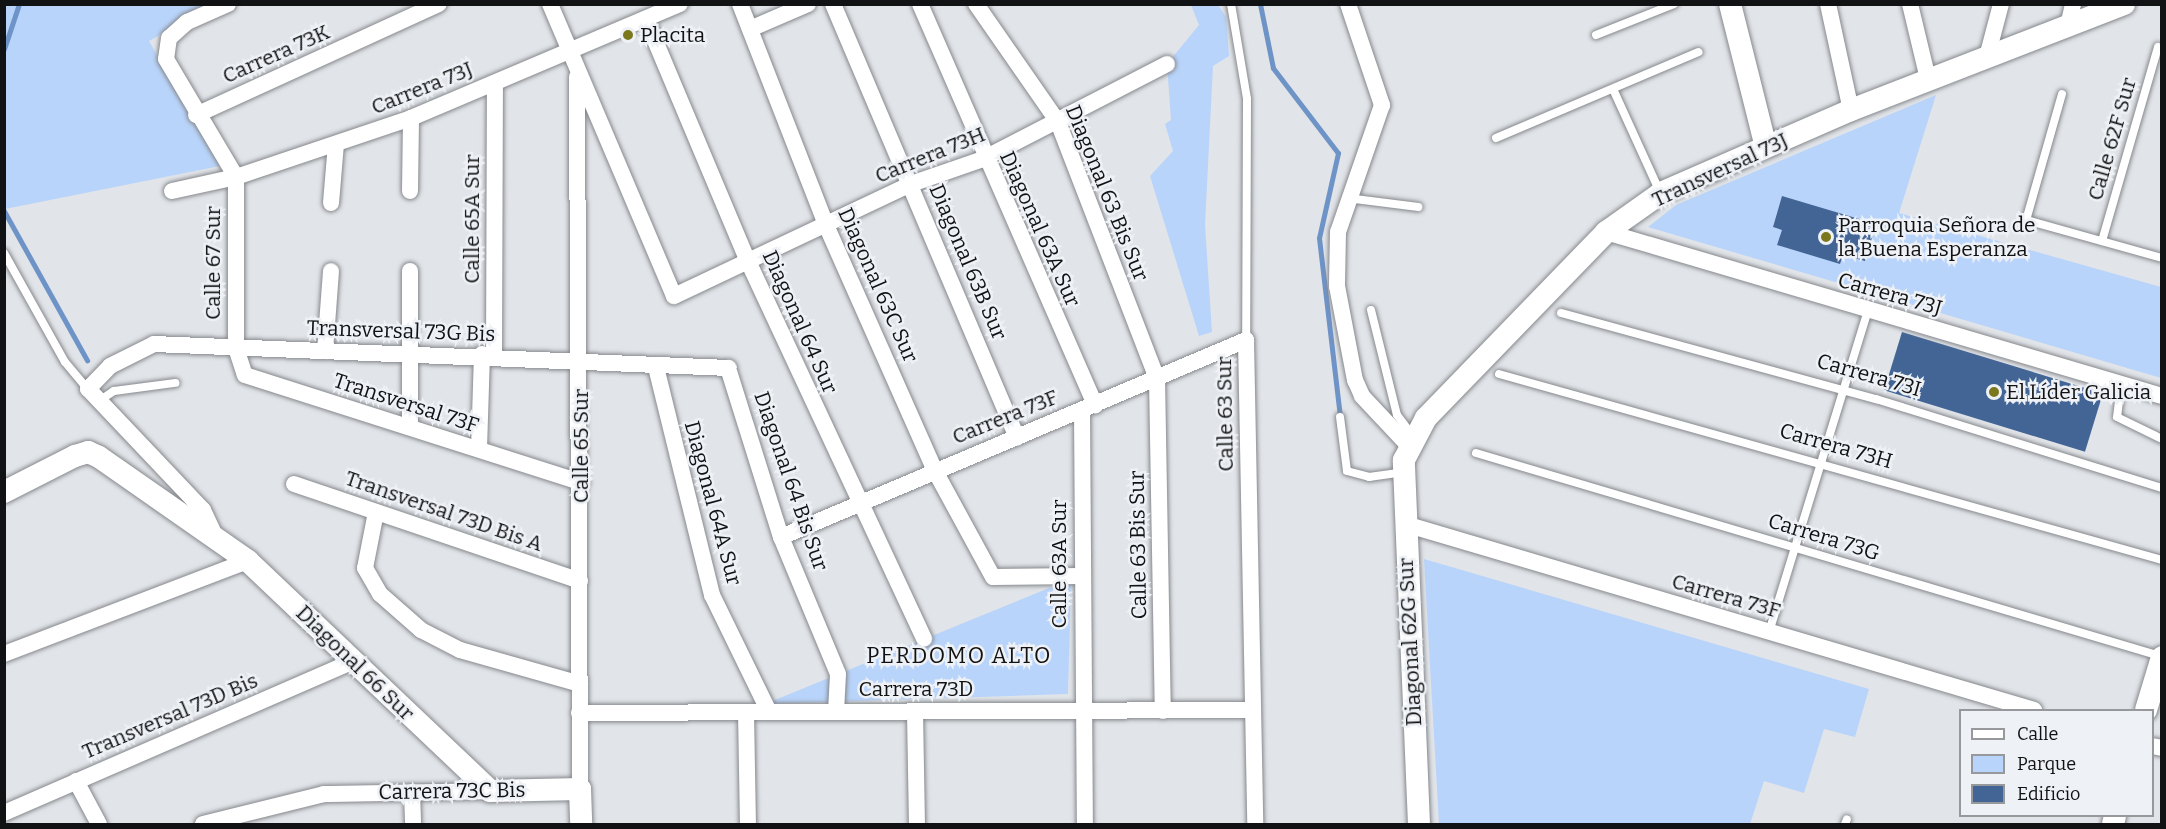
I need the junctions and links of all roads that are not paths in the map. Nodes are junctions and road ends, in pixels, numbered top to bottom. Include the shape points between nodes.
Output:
1 (228, 4) edge
2 (439, 4) edge
3 (550, 4) edge
4 (680, 4) edge
5 (740, 4) edge
6 (808, 4) edge
7 (833, 4) edge
8 (920, 4) edge
9 (976, 4) edge
10 (1231, 4) edge
11 (1348, 4) edge
12 (1674, 4) edge
13 (1730, 4) edge
14 (1828, 4) edge
15 (1910, 4) edge
16 (2001, 4) edge
17 (2124, 4) edge
18 (2071, 15) edge
19 (646, 19) junction
20 (750, 29) junction
21 (1596, 35) dead end
22 (2158, 47) dead end
23 (1699, 52) dead end
24 (1987, 57) junction
25 (574, 59) junction
26 (1167, 64) dead end
27 (1928, 79) junction
28 (495, 83) junction
29 (1613, 89) junction
30 (2062, 94) dead end
31 (1851, 110) junction
32 (196, 115) junction
33 (411, 118) junction
34 (1059, 122) junction
35 (1496, 138) dead end
36 (336, 144) junction
37 (1766, 147) junction
38 (983, 159) junction
39 (236, 177) junction
40 (911, 184) junction
41 (172, 191) dead end
42 (410, 191) dead end
43 (1661, 193) junction
44 (1346, 198) junction
45 (332, 203) dead end
46 (1418, 207) dead end
47 (826, 225) junction
48 (1606, 232) junction
49 (2102, 241) junction
50 (4, 253) edge
51 (2162, 258) edge
52 (747, 259) junction
53 (331, 271) dead end
54 (410, 271) dead end
55 (1371, 310) dead end
56 (1868, 311) junction
57 (1562, 313) dead end
58 (1246, 340) junction
59 (236, 348) junction
60 (410, 350) junction
61 (325, 351) junction
62 (488, 355) junction
63 (582, 364) junction
64 (656, 367) junction
65 (728, 368) joint
66 (1499, 374) dead end
67 (1157, 378) junction
68 (176, 383) dead end
69 (2121, 385) junction
70 (1845, 391) junction
71 (93, 395) junction
72 (2162, 396) edge
73 (1089, 408) junction
74 (1340, 417) dead end
75 (410, 428) junction
76 (1017, 438) junction
77 (2162, 439) edge
78 (479, 450) junction
79 (1407, 453) junction
80 (1476, 453) dead end
81 (1821, 465) junction
82 (934, 469) junction
83 (581, 482) junction
84 (294, 484) dead end
85 (2162, 488) edge
86 (4, 492) edge
87 (858, 505) junction
88 (376, 512) junction
89 (1405, 524) junction
90 (782, 537) junction
91 (217, 541) junction
92 (1795, 548) junction
93 (2162, 560) edge
94 (248, 561) junction
95 (1079, 576) junction
96 (580, 581) junction
97 (1769, 632) junction
98 (924, 639) dead end
99 (4, 654) edge
100 (2162, 657) edge
101 (353, 661) junction
102 (579, 684) junction
103 (2027, 709) edge
104 (2147, 709) edge
105 (1253, 710) junction
106 (1084, 711) junction
107 (1163, 711) junction
108 (746, 712) junction
109 (769, 712) junction
110 (836, 712) junction
111 (915, 712) junction
112 (579, 713) junction
113 (76, 781) junction
114 (580, 789) junction
115 (490, 791) junction
116 (412, 792) junction
117 (4, 813) edge
118 (234, 818) edge
119 (99, 825) edge
120 (203, 825) edge
121 (413, 825) edge
122 (581, 825) edge
123 (748, 825) edge
124 (917, 825) edge
125 (1085, 825) edge
126 (1255, 825) edge
127 (1419, 825) edge

1 - 32 street via 187,22 169,38 166,59
2 - 32 street, Carrera 73K
3 - 25 street
4 - 19 street, Carrera 73J
5 - 20 street, Diagonal 63C Sur
6 - 20 street
7 - 40 street, Diagonal 63B Sur
8 - 38 street, Diagonal 63A Sur
9 - 34 street, Diagonal 63 Bis Sur
10 - 58 lane, Calle 63 Sur via 1247,99
11 - 44 street via 1382,105
12 - 21 lane
13 - 37 street
14 - 31 street
15 - 27 street
16 - 24 street
17 - 18 street, Transversal 73J
18 - 24 street, Transversal 73J
19 - 25 street, Carrera 73J
19 - 52 street, Diagonal 64 Sur
20 - 47 street, Diagonal 63C Sur
22 - 49 lane, Calle 62F Sur
23 - 29 lane
24 - 27 street, Transversal 73J
25 - 28 street, Carrera 73J
25 - 52 street, Carrera 73H via 674,296
25 - 63 street, Calle 65 Sur
26 - 34 street, Carrera 73H
27 - 31 street, Transversal 73J
28 - 33 street, Carrera 73J
28 - 62 street, Calle 65A Sur
29 - 35 lane
29 - 43 lane
30 - 49 lane via 2026,220
31 - 37 street, Transversal 73J
32 - 39 street
33 - 36 street, Carrera 73J
33 - 42 street
34 - 38 street, Carrera 73H
34 - 67 street, Diagonal 63 Bis Sur
36 - 39 street, Carrera 73J
36 - 45 street
37 - 43 street, Transversal 73J
38 - 40 street, Carrera 73H
38 - 73 street, Diagonal 63A Sur
39 - 41 street, Carrera 73J
39 - 59 street, Calle 67 Sur
40 - 47 street, Carrera 73H
40 - 76 street, Diagonal 63B Sur
43 - 48 street, Transversal 73J
44 - 46 lane
44 - 79 street via 1338,232 1337,286 1355,380 1362,396
47 - 52 street, Carrera 73H
47 - 82 street, Diagonal 63C Sur
48 - 56 street, Carrera 73J
48 - 79 street, Transversal 73J
49 - 51 lane
50 - 71 lane via 65,362
52 - 87 street, Diagonal 64 Sur
53 - 61 street
54 - 60 street
55 - 79 lane
56 - 69 street, Carrera 73J
56 - 70 lane
57 - 70 lane, Carrera 73I
58 - 67 street, Carrera 73F
58 - 105 street, Calle 63 Sur
59 - 61 street, Transversal 73G Bis
59 - 71 street, Transversal 73G Bis via 154,344 110,366
59 - 75 street, Transversal 73F via 245,375
60 - 61 street, Transversal 73G Bis
60 - 62 street, Transversal 73G Bis
60 - 75 street
62 - 63 street, Transversal 73G Bis
62 - 78 street, Calle 65A Sur
63 - 64 street, Transversal 73G Bis
63 - 83 street, Calle 65 Sur
64 - 65 street, Transversal 73G Bis
64 - 109 street, Diagonal 64A Sur via 712,594
65 - 90 street, Diagonal 64 Bis Sur
66 - 81 lane, Carrera 73H
67 - 73 street, Carrera 73F
67 - 107 street, Calle 63 Bis Sur
68 - 71 lane
69 - 72 street, Carrera 73J
69 - 77 lane via 2117,417
70 - 81 lane
70 - 85 lane, Carrera 73I
71 - 91 street via 203,510
73 - 76 street, Carrera 73F
73 - 95 street, Calle 63A Sur
74 - 79 lane via 1347,471 1369,477
75 - 78 street, Transversal 73F
76 - 82 street, Carrera 73F
78 - 83 street, Transversal 73F
79 - 89 street, Diagonal 62G Sur
80 - 92 lane, Carrera 73G
81 - 92 lane
81 - 93 lane, Carrera 73H
82 - 87 street, Carrera 73F
82 - 95 street, Diagonal 63C Sur via 993,577
83 - 96 street, Calle 65 Sur
84 - 88 street, Transversal 73D Bis A
86 - 91 street, Diagonal 66 Sur via 88,452
87 - 90 street, Carrera 73F
87 - 98 street, Diagonal 64 Sur
88 - 96 street, Transversal 73D Bis A
88 - 102 street via 365,568 380,594 421,630 460,650
89 - 97 street, Carrera 73F
89 - 127 street, Diagonal 62G Sur
90 - 110 street, Diagonal 64 Bis Sur via 838,674
91 - 94 street, Diagonal 66 Sur
92 - 97 lane
92 - 100 lane, Carrera 73G
94 - 99 street
94 - 101 street, Diagonal 66 Sur
95 - 106 street, Calle 63A Sur
96 - 102 street, Calle 65 Sur
97 - 103 street, Carrera 73F
100 - 104 street
101 - 113 street, Transversal 73D Bis
101 - 115 street, Diagonal 66 Sur
102 - 112 street, Calle 65 Sur
105 - 107 street, Carrera 73D
105 - 126 street, Calle 63 Sur
106 - 107 street, Carrera 73D
106 - 111 street, Carrera 73D
106 - 125 street, Calle 63A Sur
108 - 109 street, Carrera 73D
108 - 112 street, Carrera 73D
108 - 123 street
109 - 110 street, Carrera 73D
110 - 111 street, Carrera 73D
111 - 124 street
112 - 114 street, Calle 65 Sur
113 - 117 street, Transversal 73D Bis
113 - 119 street
114 - 115 street, Carrera 73C Bis
114 - 122 street, Calle 65 Sur
115 - 116 street, Carrera 73C Bis
116 - 118 street, Carrera 73C Bis via 324,794
116 - 121 street
118 - 120 street, Carrera 73C Bis

